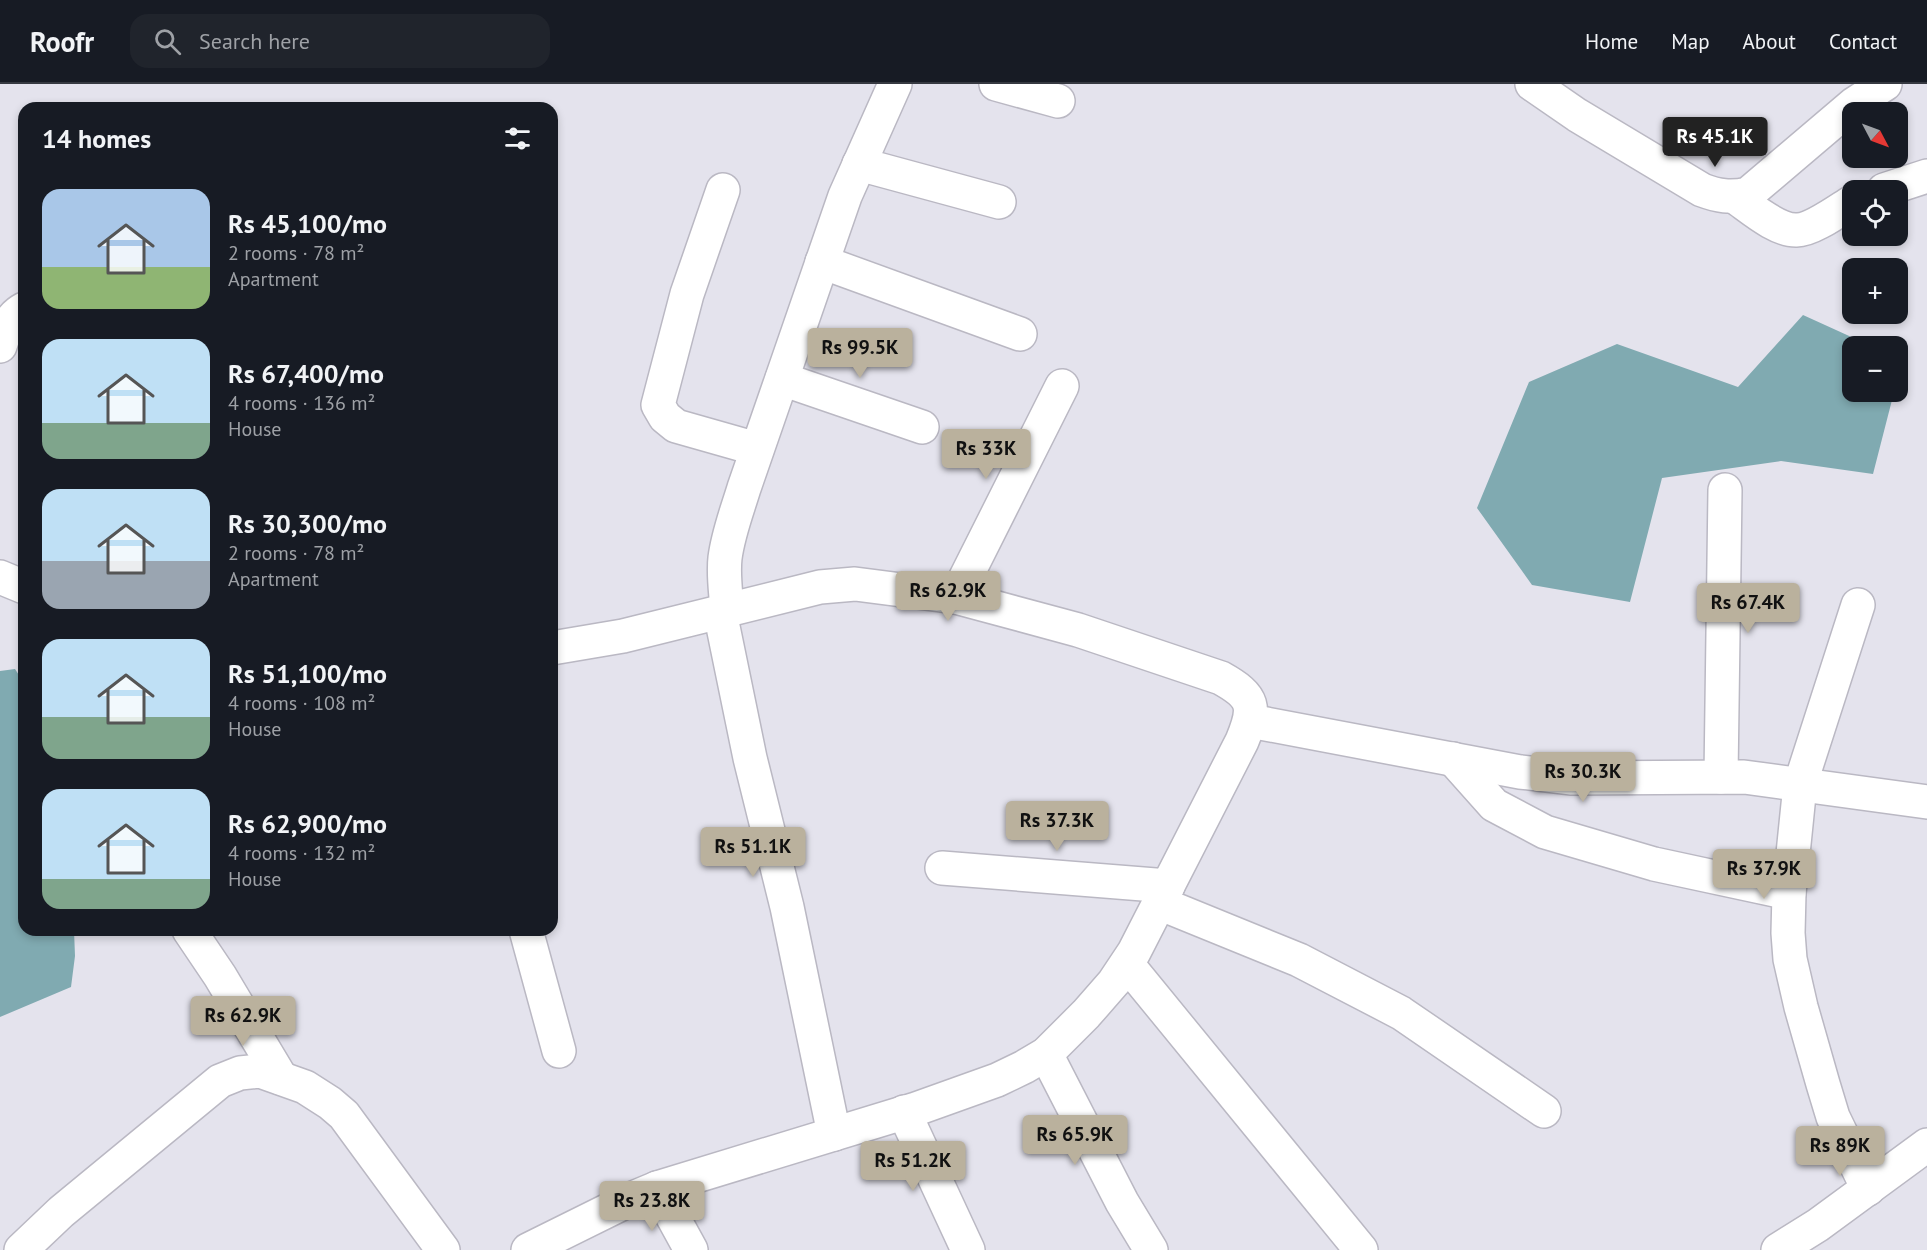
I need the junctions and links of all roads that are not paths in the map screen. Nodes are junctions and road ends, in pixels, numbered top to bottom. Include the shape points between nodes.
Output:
1 (895, 84) edge
2 (996, 84) edge
3 (1532, 84) edge
4 (1885, 84) edge
5 (1058, 101) dead end
6 (859, 164) junction
7 (1927, 176) edge
8 (1908, 182) edge
9 (723, 190) dead end
10 (1735, 197) junction
11 (999, 202) dead end
12 (1842, 208) edge
13 (822, 262) junction
14 (18, 312) edge
15 (1020, 334) dead end
16 (0, 346) edge
17 (782, 379) junction
18 (1062, 386) dead end
19 (922, 428) dead end
20 (757, 449) junction
21 (1725, 490) dead end
22 (0, 577) edge
23 (18, 584) edge
24 (956, 597) junction
25 (1858, 605) dead end
26 (724, 611) junction
27 (558, 647) edge
28 (1250, 721) junction
29 (1453, 759) junction
30 (1721, 777) junction
31 (1800, 785) junction
32 (1927, 802) edge
33 (942, 868) dead end
34 (1789, 893) junction
35 (1164, 894) junction
36 (193, 936) edge
37 (527, 936) edge
38 (1126, 964) junction
39 (559, 1051) dead end
40 (1046, 1054) junction
41 (281, 1078) junction
42 (1544, 1111) dead end
43 (904, 1112) junction
44 (834, 1134) junction
45 (1927, 1145) edge
46 (657, 1188) junction
47 (1868, 1189) junction
48 (21, 1250) edge
49 (444, 1250) edge
50 (528, 1250) edge
51 (691, 1250) edge
52 (968, 1250) edge
53 (1151, 1250) edge
54 (1361, 1250) edge
55 (1778, 1250) edge

1 - 6 street
2 - 5 street
3 - 10 street via 1702,190
4 - 10 street via 1854,104 1748,194
6 - 11 street
6 - 13 street
7 - 8 street
9 - 20 street via 687,294 658,405 676,426
10 - 12 street via 1784,228 1798,230
13 - 15 street
13 - 17 street
14 - 16 street via 7,326
17 - 19 street
17 - 20 street
18 - 24 street
20 - 26 street via 730,531
21 - 30 street
22 - 23 street
24 - 26 street via 855,584 820,586
24 - 28 street via 1078,630 1221,678 1246,696 1252,710
25 - 31 street
26 - 27 street via 623,636
26 - 44 street via 750,758 787,907
28 - 29 street
28 - 35 street
29 - 30 street via 1572,778
29 - 34 street via 1494,805 1545,832 1654,864
30 - 31 street
31 - 32 street
31 - 34 street
33 - 35 street
34 - 47 street via 1790,959 1801,1007 1833,1117
35 - 38 street
35 - 42 street via 1401,1013
36 - 41 street
37 - 39 street
38 - 40 street via 1086,1014
38 - 54 street
40 - 43 street via 997,1080
40 - 53 street
41 - 48 street via 260,1071 219,1081
41 - 49 street via 305,1087 344,1115
43 - 44 street
43 - 52 street
44 - 46 street
45 - 47 street
46 - 50 street
46 - 51 street
47 - 55 street

